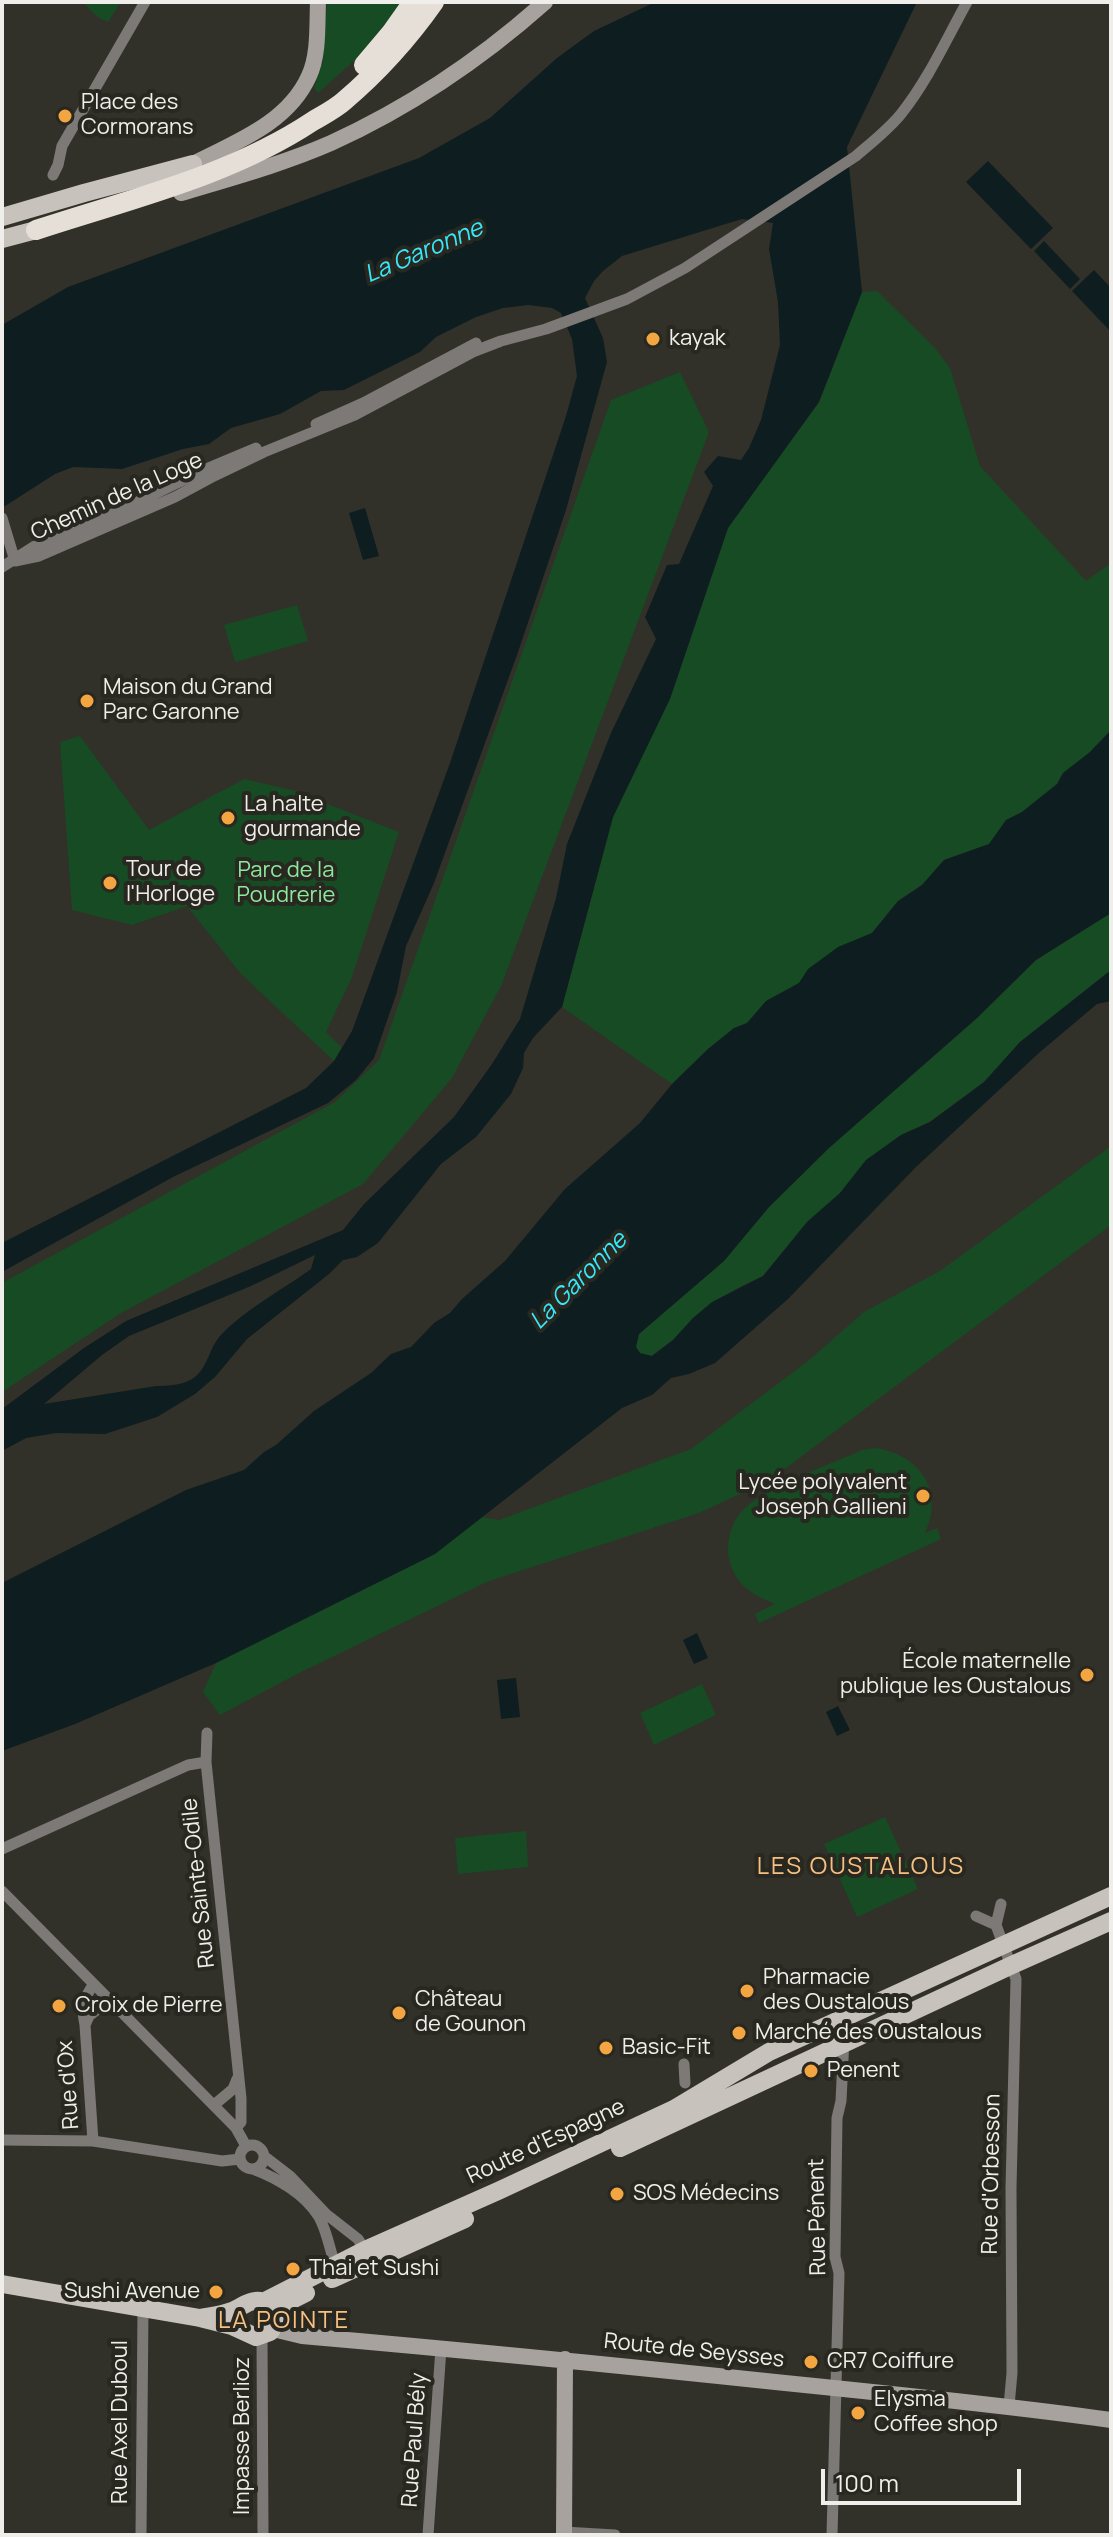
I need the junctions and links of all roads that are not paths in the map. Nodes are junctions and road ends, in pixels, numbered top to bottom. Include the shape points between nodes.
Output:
1 (145, 2) edge
2 (318, 2) edge
3 (413, 2) edge
4 (434, 2) edge
5 (545, 2) edge
6 (967, 2) edge
7 (193, 164) junction
8 (53, 175) dead end
9 (48, 204) junction
10 (2, 206) edge
11 (2, 217) edge
12 (36, 230) junction
13 (2, 239) edge
14 (4, 524) edge
15 (15, 561) junction
16 (2, 567) edge
17 (207, 1733) dead end
18 (206, 1762) junction
19 (2, 1849) edge
20 (2, 1891) edge
21 (1111, 1896) edge
22 (1001, 1904) dead end
23 (976, 1916) dead end
24 (1111, 1921) edge
25 (996, 1925) junction
26 (1004, 1945) junction
27 (1012, 1965) junction
28 (93, 1985) junction
29 (108, 2001) junction
30 (845, 2018) junction
31 (85, 2025) junction
32 (842, 2046) junction
33 (684, 2064) dead end
34 (237, 2078) junction
35 (685, 2083) dead end
36 (214, 2105) junction
37 (236, 2128) junction
38 (2, 2140) edge
39 (93, 2141) junction
40 (246, 2146) junction
41 (264, 2156) junction
42 (240, 2159) junction
43 (253, 2169) junction
44 (365, 2257) junction
45 (340, 2270) junction
46 (2, 2284) edge
47 (143, 2309) junction
48 (200, 2318) junction
49 (263, 2318) junction
50 (441, 2348) junction
51 (565, 2359) junction
52 (836, 2388) junction
53 (1009, 2406) junction
54 (1111, 2420) edge
55 (564, 2533) edge
56 (141, 2535) edge
57 (263, 2535) edge
58 (428, 2535) edge
59 (615, 2535) edge
60 (832, 2535) edge

1 - 8 street via 62,146
2 - 7 main road via 310,74 291,105 270,123
3 - 7 highway via 369,60 334,92 259,143
4 - 12 highway via 408,38 342,102 286,139 212,172
5 - 12 main road via 430,90 330,143 173,196
6 - 15 street, Chemin de la Loge via 928,76 900,115 856,156 655,286 475,351 355,415 39,556
7 - 9 main road
9 - 10 main road
9 - 11 main road
12 - 13 main road
14 - 15 street
15 - 16 street, Chemin de la Loge
17 - 18 street, Rue Sainte-Odile
18 - 19 street via 188,1765
18 - 34 street, Rue Sainte-Odile
20 - 28 street
21 - 26 main road, Route d'Espagne
22 - 25 street
23 - 25 street
24 - 27 main road, Route d'Espagne
25 - 26 street
26 - 27 street, Rue d'Orbesson
26 - 30 main road, Route d'Espagne
27 - 32 main road, Route d'Espagne
27 - 53 street, Rue d'Orbesson via 1016,1979
28 - 29 street
28 - 31 street, Rue d'Ox via 81,2008
29 - 31 street, Rue d'Ox
29 - 36 street
30 - 32 street
30 - 44 main road, Route d'Espagne via 769,2052 674,2109
31 - 39 street, Rue d'Ox
32 - 44 main road, Route d'Espagne
32 - 52 street, Rue Pénent
33 - 35 street
34 - 36 street via 233,2089
34 - 37 street, Rue Sainte-Odile via 241,2122
36 - 37 street
37 - 40 street
38 - 39 street
39 - 42 street via 222,2161
40 - 41 street via 258,2146
40 - 42 street
41 - 43 street
41 - 44 street via 358,2239
42 - 43 street
43 - 45 street via 286,2185 320,2218
44 - 45 main road, Route d'Espagne
45 - 49 main road, Route d'Espagne
46 - 47 main road
47 - 48 main road
47 - 56 street, Rue Axel Duboul
48 - 49 main road, Route d'Espagne
48 - 49 main road via 242,2330 239,2318
49 - 50 main road, Route de Seysses via 302,2336
49 - 57 street, Impasse Berlioz
50 - 51 main road, Route de Seysses
50 - 58 street, Rue Paul Bély
51 - 52 main road, Route de Seysses
51 - 55 main road
52 - 53 main road, Route de Seysses
52 - 60 street, Rue Pénent
53 - 54 main road, Route de Seysses
55 - 59 street

